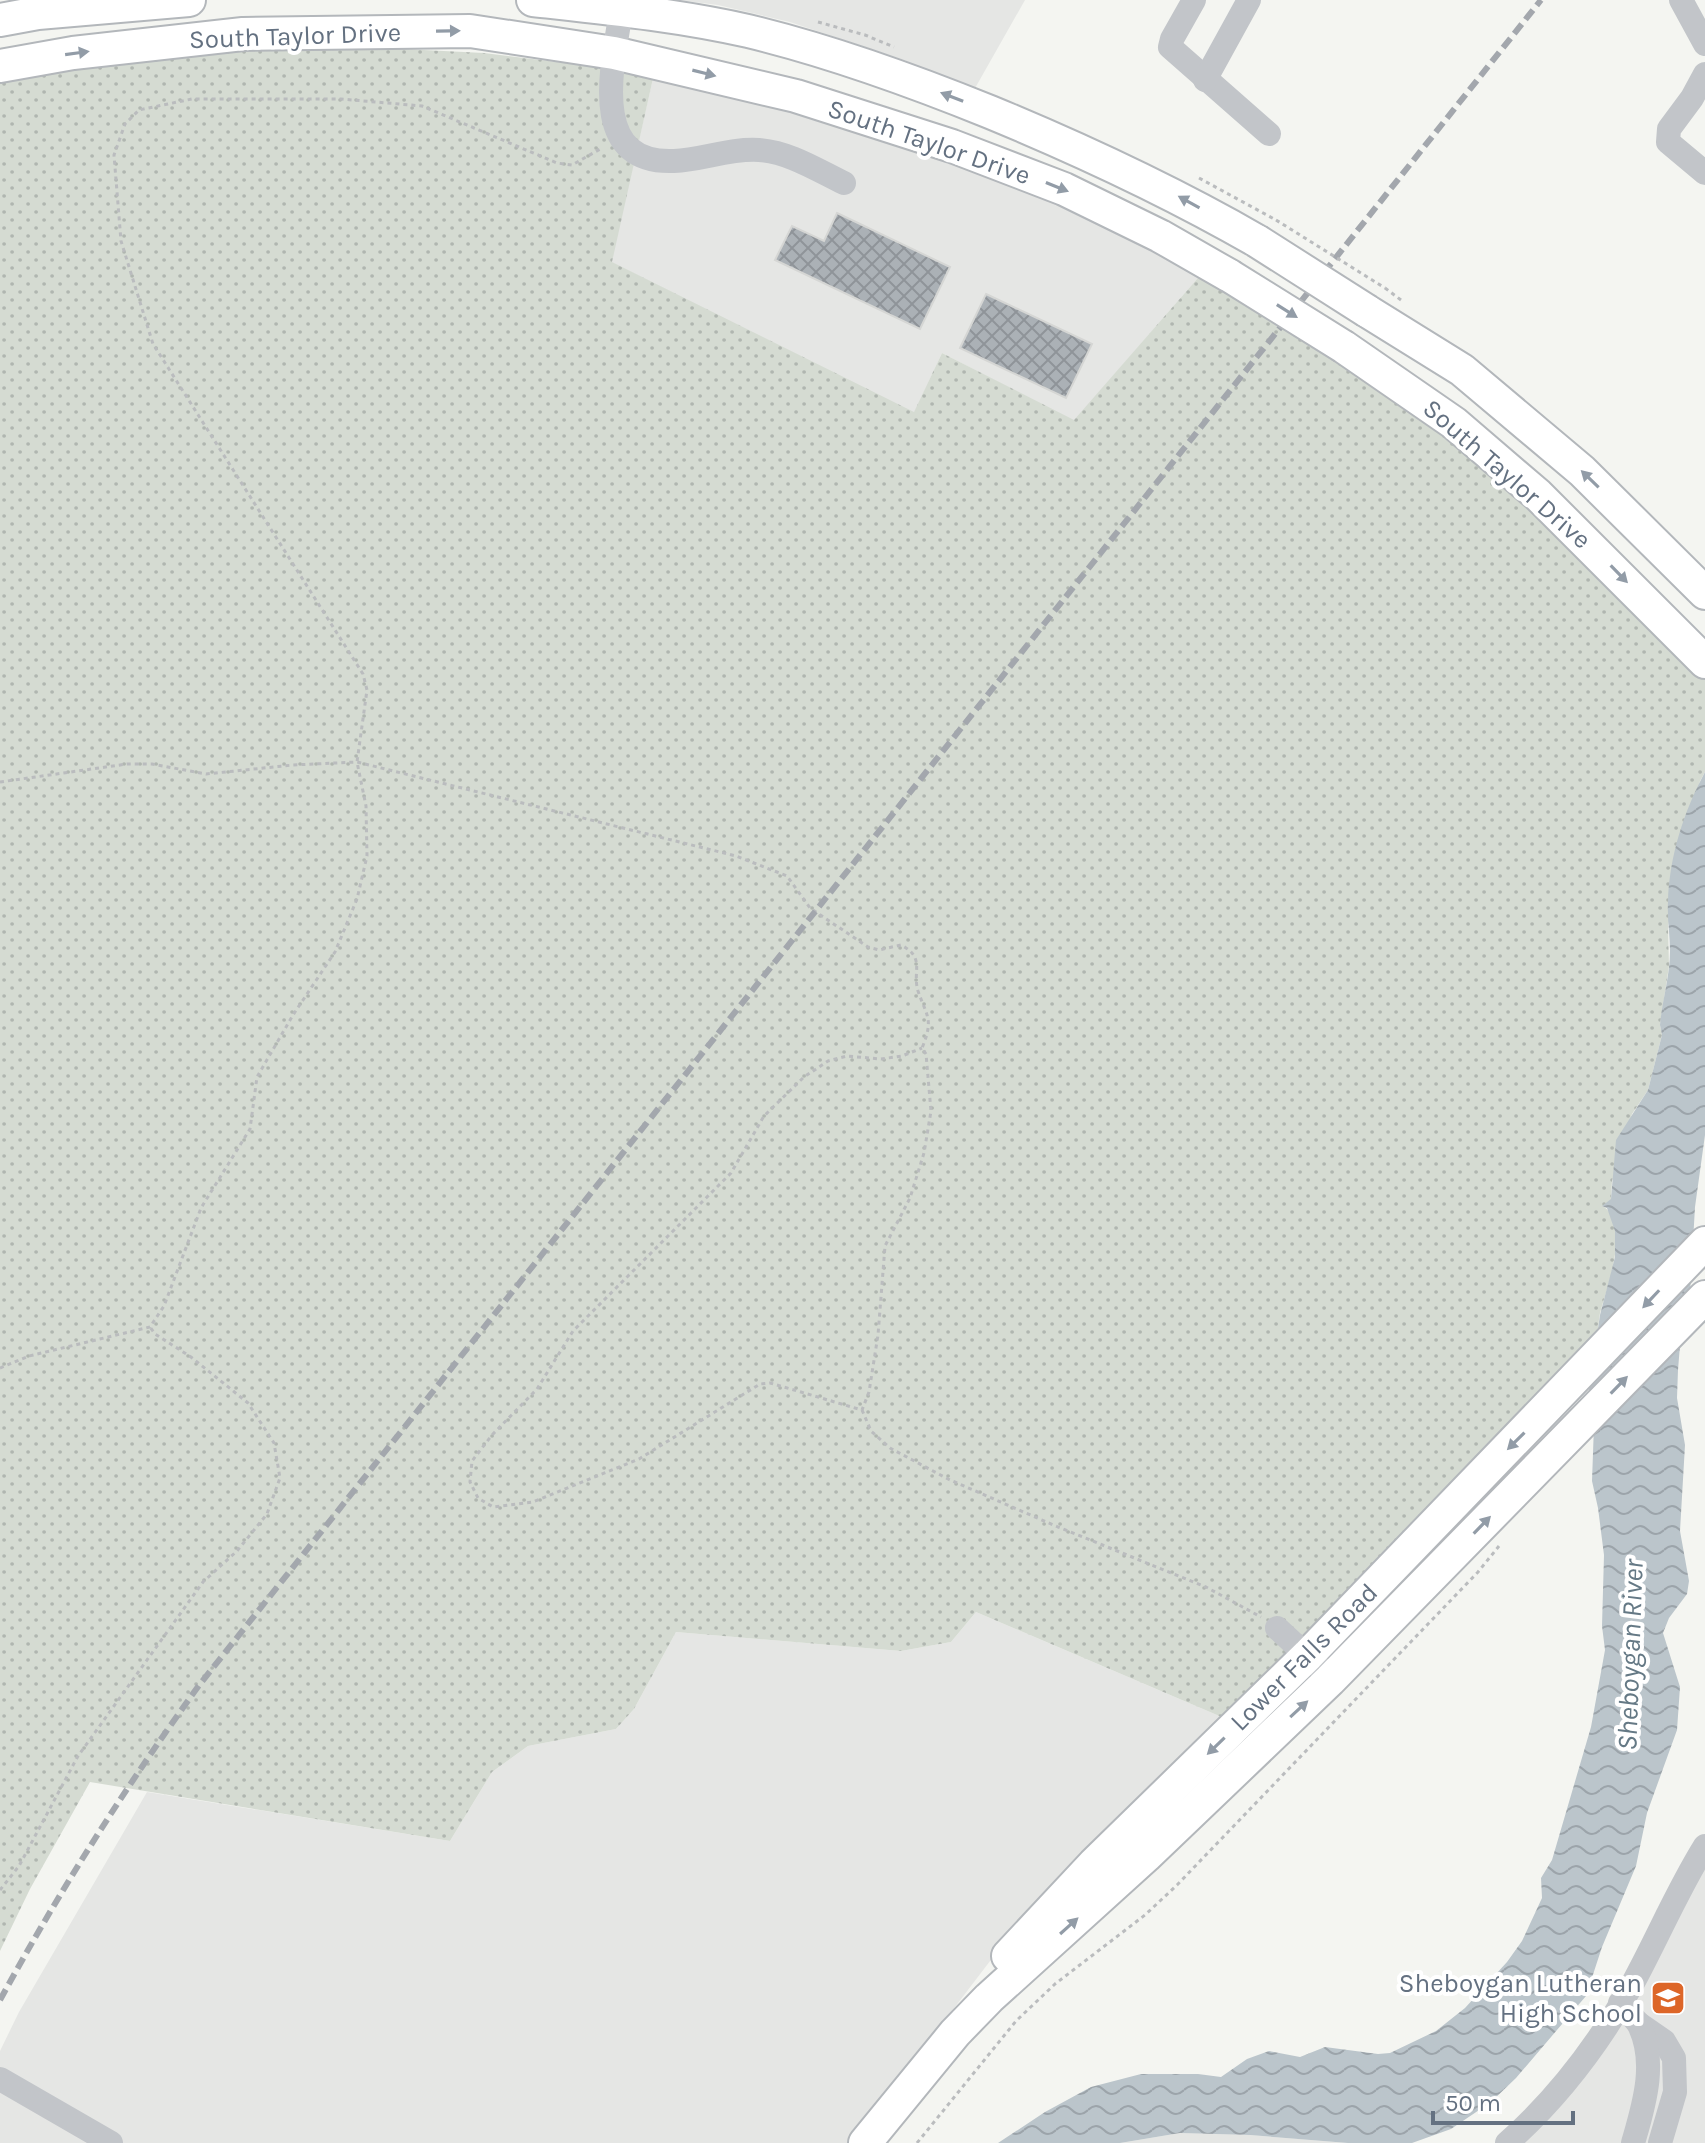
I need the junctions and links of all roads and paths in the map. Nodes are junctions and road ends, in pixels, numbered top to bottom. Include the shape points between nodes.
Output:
1 (189, 0) edge
2 (533, 0) edge
3 (1194, 0) edge
4 (1249, 0) edge
5 (1681, 0) edge
6 (622, 5) edge
7 (0, 20) edge
8 (1705, 44) edge
9 (614, 53) junction
10 (0, 66) edge
11 (1705, 74) edge
12 (1205, 80) junction
13 (1269, 134) dead end
14 (619, 138) junction
15 (1705, 173) edge
16 (844, 183) dead end
17 (1266, 231) junction
18 (1376, 300) junction
19 (1705, 593) edge
20 (1705, 662) edge
21 (357, 762) junction
22 (0, 782) edge
23 (922, 1048) junction
24 (1705, 1243) edge
25 (1703, 1299) edge
26 (150, 1327) junction
27 (0, 1368) edge
28 (862, 1410) junction
29 (1501, 1542) dead end
30 (1277, 1628) joint
31 (1308, 1655) junction
32 (1330, 1680) junction
33 (1705, 1846) edge
34 (0, 1890) edge
35 (1620, 2003) junction
36 (1638, 2023) junction
37 (0, 2079) edge
38 (915, 2080) junction
39 (111, 2143) edge
40 (865, 2143) edge
41 (917, 2143) edge
42 (1507, 2143) edge
43 (1633, 2143) edge
44 (1660, 2143) edge

1 - 7 main road, South Taylor Drive
2 - 6 main road, South Taylor Drive
3 - 12 street via 1170,47
4 - 12 street
5 - 8 street
6 - 9 street
17 -> 6 main road, South Taylor Drive via 1085,151 840,55
10 -> 9 main road, South Taylor Drive via 243,34 470,31
9 - 14 street via 612,118
9 -> 20 main road, South Taylor Drive, bridge via 796,96 952,146 1064,189 1160,236 1344,347 1454,423 1538,495
11 - 15 street via 1669,129 1668,142
12 - 13 street
14 - 16 street via 629,150 660,161 738,150 776,152
14 - 21 path via 572,165 557,163 422,106 341,99 192,99 139,110 125,124 114,155 121,241 153,344 363,674 367,690
17 - 18 main road, South Taylor Drive, bridge
17 - 18 path, bridge
19 -> 18 main road, South Taylor Drive via 1582,471
21 - 22 path via 206,774 127,764
21 - 23 path via 736,856 787,876 810,908 868,947 901,945 911,950 927,1010 929,1030
21 - 26 path via 366,806 367,856 357,899 335,952 257,1077 250,1129 201,1208 164,1306
23 - 28 path via 931,1111 910,1198 885,1246 878,1335
23 - 28 path via 881,1059 847,1056 804,1077 764,1116 731,1173 573,1331 537,1389 472,1461 470,1482 478,1498 493,1507 533,1502 639,1459 760,1384
24 -> 31 main road, Lower Falls Road
32 -> 25 main road, Lower Falls Road
26 - 27 path
26 - 34 path via 248,1403 274,1443 280,1478 267,1514 203,1582 78,1756 19,1866
28 - 30 path via 871,1431 890,1448 948,1479 1206,1587
29 - 41 path via 1177,1885 1016,2021
30 - 31 street
31 - 32 street
31 -> 38 main road, Lower Falls Road via 1056,1904 1008,1956
38 -> 32 main road, Lower Falls Road via 989,1998
33 - 35 street
35 - 36 street
35 - 42 street via 1563,2086
36 - 43 street via 1646,2045 1647,2077
36 - 44 street via 1660,2037 1674,2058 1675,2092
37 - 39 street
38 - 40 main road, Lower Falls Road

